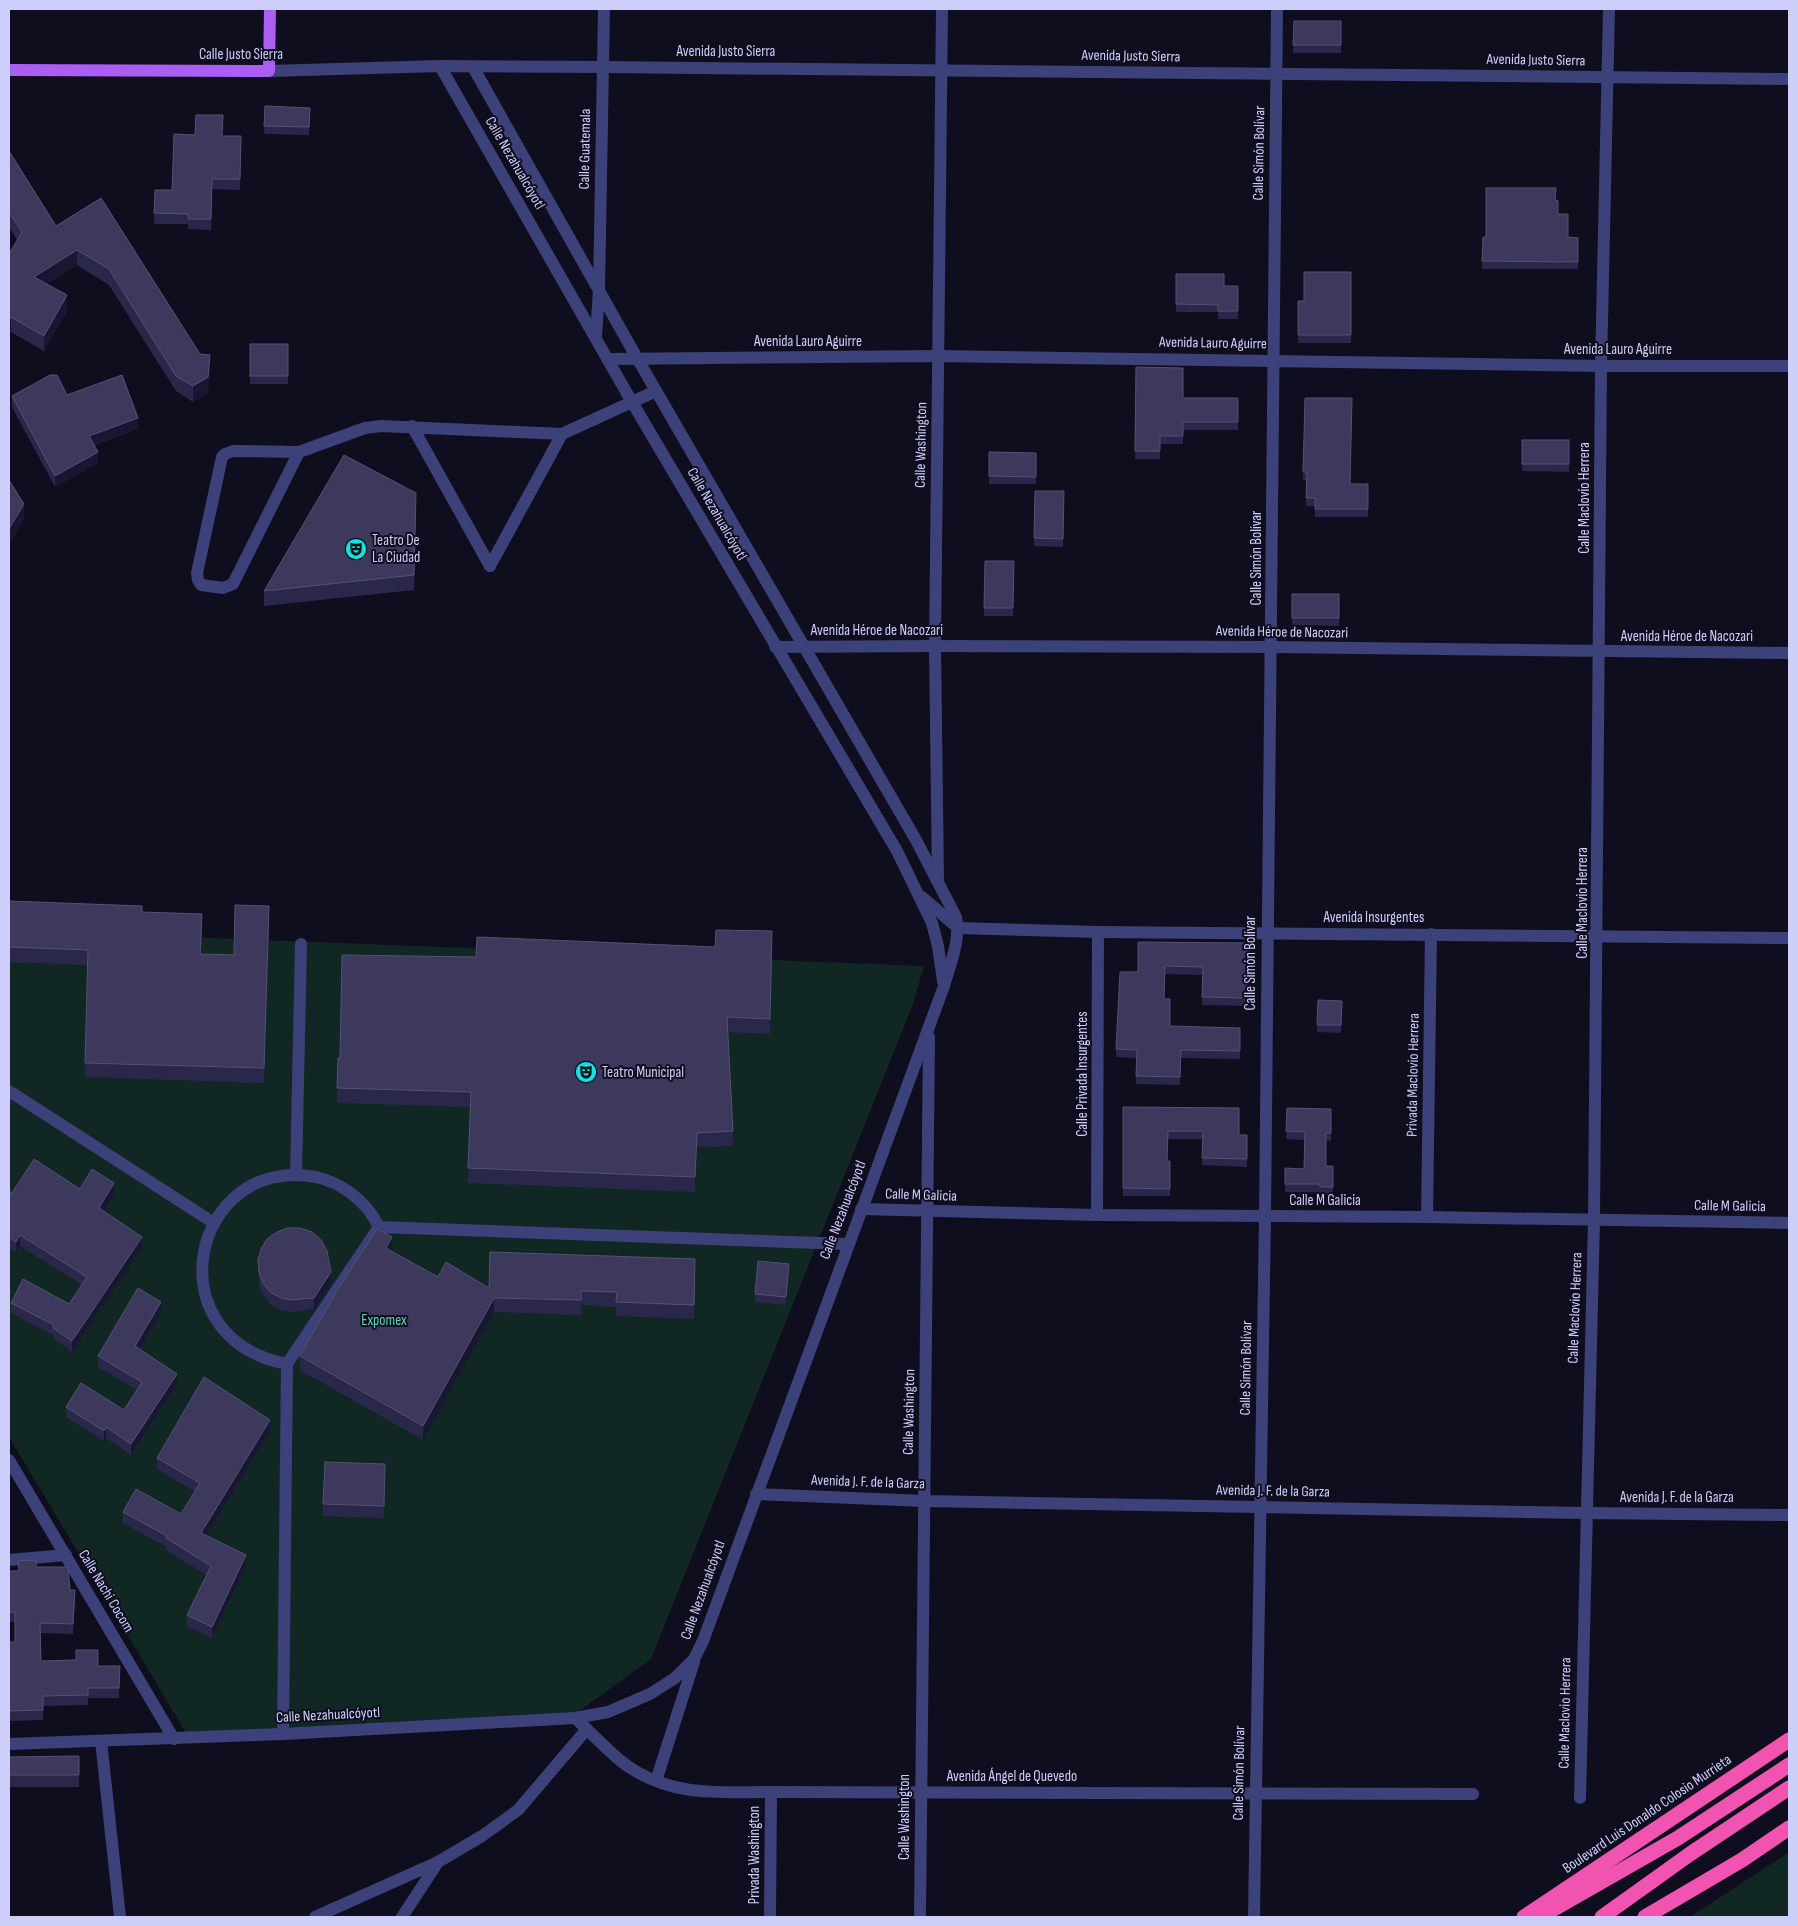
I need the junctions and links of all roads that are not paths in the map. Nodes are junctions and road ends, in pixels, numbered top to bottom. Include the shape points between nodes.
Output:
1 (270, 9) edge
2 (604, 9) edge
3 (942, 9) edge
4 (1277, 9) edge
5 (1609, 9) edge
6 (440, 66) junction
7 (473, 66) junction
8 (603, 66) junction
9 (941, 69) junction
10 (9, 70) edge
11 (269, 71) junction
12 (1276, 74) junction
13 (1608, 78) junction
14 (1789, 79) edge
15 (599, 290) junction
16 (596, 337) junction
17 (938, 356) junction
18 (637, 358) junction
19 (607, 359) junction
20 (1273, 360) junction
21 (1601, 366) junction
22 (1789, 366) edge
23 (656, 391) junction
24 (632, 402) junction
25 (412, 426) junction
26 (562, 434) junction
27 (299, 452) junction
28 (804, 646) junction
29 (935, 646) junction
30 (775, 647) junction
31 (1272, 647) junction
32 (1600, 652) junction
33 (1789, 654) edge
34 (938, 882) junction
35 (918, 893) junction
36 (958, 928) junction
37 (1098, 932) junction
38 (1266, 933) junction
39 (1431, 934) junction
40 (1598, 938) junction
41 (1789, 938) edge
42 (301, 944) dead end
43 (944, 986) junction
44 (929, 1027) junction
45 (9, 1091) edge
46 (296, 1175) junction
47 (861, 1209) junction
48 (927, 1211) junction
49 (1098, 1216) junction
50 (1265, 1216) junction
51 (1427, 1217) junction
52 (1594, 1220) junction
53 (214, 1223) junction
54 (1789, 1223) edge
55 (379, 1227) junction
56 (847, 1244) junction
57 (287, 1364) junction
58 (9, 1460) edge
59 (756, 1494) junction
60 (924, 1501) junction
61 (1260, 1507) junction
62 (1586, 1513) junction
63 (1789, 1514) edge
64 (66, 1555) junction
65 (9, 1560) edge
66 (694, 1660) junction
67 (575, 1718) junction
68 (587, 1729) junction
69 (283, 1734) junction
70 (174, 1738) junction
71 (1789, 1740) edge
72 (101, 1741) junction
73 (9, 1744) edge
74 (1789, 1765) edge
75 (656, 1782) junction
76 (1789, 1788) edge
77 (771, 1792) junction
78 (921, 1792) junction
79 (1254, 1794) junction
80 (1473, 1794) dead end
81 (1580, 1798) dead end
82 (1789, 1828) edge
83 (438, 1862) junction
84 (120, 1917) edge
85 (315, 1917) edge
86 (402, 1917) edge
87 (770, 1917) edge
88 (920, 1917) edge
89 (1254, 1917) edge
90 (1524, 1917) edge
91 (1540, 1917) edge
92 (1602, 1917) edge
93 (1645, 1917) edge

1 - 11 main road
2 - 8 street, Calle Guatemala
3 - 9 street, Calle Washington
4 - 12 street, Calle Simón Bolívar
5 - 13 street, Calle Maclovio Herrera
6 - 7 street, Calle Justo Sierra
6 - 11 street, Calle Justo Sierra
6 - 16 street, Calle Nezahualcóyotl
7 - 8 street, Avenida Justo Sierra
7 - 15 street, Calle Nezahualcóyotl
8 - 9 street, Avenida Justo Sierra
8 - 15 street, Calle Guatemala
9 - 12 street, Avenida Justo Sierra
9 - 17 street, Calle Washington
10 - 11 main road, Calle Justo Sierra
12 - 13 street, Avenida Justo Sierra
12 - 20 street, Calle Simón Bolívar
13 - 14 street, Avenida Justo Sierra
13 - 21 street, Calle Maclovio Herrera
15 - 16 street, Calle Guatemala
15 - 18 street, Calle Nezahualcóyotl
16 - 19 street, Calle Nezahualcóyotl
17 - 18 street, Avenida Lauro Aguirre
17 - 20 street, Avenida Lauro Aguirre
17 - 29 street, Calle Washington
18 - 19 street, Avenida Lauro Aguirre
18 - 23 street, Calle Nezahualcóyotl
19 - 24 street, Calle Nezahualcóyotl
20 - 21 street, Avenida Lauro Aguirre
20 - 31 street, Calle Simón Bolívar
21 - 22 street, Avenida Lauro Aguirre
21 - 32 street, Calle Maclovio Herrera
23 - 24 street
23 - 28 street, Calle Nezahualcóyotl
24 - 26 street
24 - 30 street, Calle Nezahualcóyotl
25 - 26 street
25 - 26 street via 490,566
25 - 27 street via 366,428
27 - 27 street via 233,451 222,458 197,573 201,586 223,588 233,584
28 - 29 street, Avenida Héroe de Nacozari
28 - 30 street, Avenida Héroe de Nacozari
28 - 34 street, Calle Nezahualcóyotl
29 - 31 street, Avenida Héroe de Nacozari
29 - 34 street, Calle Washington
30 - 35 street, Calle Nezahualcóyotl
31 - 32 street, Avenida Héroe de Nacozari
31 - 38 street, Calle Simón Bolívar
32 - 33 street, Avenida Héroe de Nacozari
32 - 40 street, Calle Maclovio Herrera
34 - 36 street, Calle Nezahualcóyotl via 956,917
35 - 36 street
35 - 43 street, Calle Nezahualcóyotl via 932,923
36 - 37 street, Avenida Insurgentes
36 - 43 street, Calle Nezahualcóyotl
37 - 38 street, Avenida Insurgentes
37 - 49 street, Calle Privada Insurgentes
38 - 39 street, Avenida Insurgentes
38 - 50 street, Calle Simón Bolívar
39 - 40 street, Avenida Insurgentes
39 - 51 street, Privada Maclovio Herrera
40 - 41 street, Avenida Insurgentes
40 - 52 street, Calle Maclovio Herrera
42 - 46 street
43 - 44 street, Calle Nezahualcóyotl
44 - 47 street, Calle Nezahualcóyotl
44 - 48 street, Calle Washington
45 - 53 street
46 - 53 street via 270,1178 254,1185 226,1206
46 - 55 street via 322,1178 338,1185 366,1206
47 - 48 street, Calle M Galicia
47 - 56 street, Calle Nezahualcóyotl
48 - 49 street, Calle M Galicia
48 - 60 street, Calle Washington
49 - 50 street, Calle M Galicia
50 - 51 street, Calle M Galicia
50 - 61 street, Calle Simón Bolívar
51 - 52 street, Calle M Galicia
52 - 54 street, Calle M Galicia
52 - 62 street, Calle Maclovio Herrera
53 - 57 street via 203,1252 201,1270 208,1304 226,1333 239,1345 270,1361
55 - 56 street
55 - 57 street
56 - 59 street, Calle Nezahualcóyotl
57 - 69 street
58 - 64 street, Calle Nachi Cocom
59 - 60 street, Avenida J. F. de la Garza
59 - 66 street, Calle Nezahualcóyotl
60 - 61 street, Avenida J. F. de la Garza
60 - 78 street, Calle Washington
61 - 62 street, Avenida J. F. de la Garza
61 - 79 street, Calle Simón Bolívar
62 - 63 street, Avenida J. F. de la Garza
62 - 81 street, Calle Maclovio Herrera
64 - 65 street
64 - 70 street, Calle Nachi Cocom
66 - 67 street, Calle Nezahualcóyotl via 675,1678 650,1694 608,1712
66 - 75 street
67 - 68 street, Avenida Ángel de Quevedo
67 - 69 street, Calle Nezahualcóyotl
68 - 75 street, Avenida Ángel de Quevedo via 628,1767
68 - 83 street via 518,1810
69 - 70 street, Calle Nezahualcóyotl
70 - 72 street, Calle Nezahualcóyotl
71 - 90 highway, Boulevard Luis Donaldo Colosio Murrieta
72 - 73 street, Calle Nezahualcóyotl
72 - 84 street
74 - 91 highway via 1678,1838
75 - 77 street, Avenida Ángel de Quevedo via 681,1790
76 - 92 highway
77 - 78 street, Avenida Ángel de Quevedo
77 - 87 street, Privada Washington
78 - 79 street, Avenida Ángel de Quevedo
78 - 88 street, Calle Washington
79 - 80 street, Avenida Ángel de Quevedo
79 - 89 street, Calle Simón Bolívar
82 - 93 highway via 1742,1860
83 - 85 street
83 - 86 street

